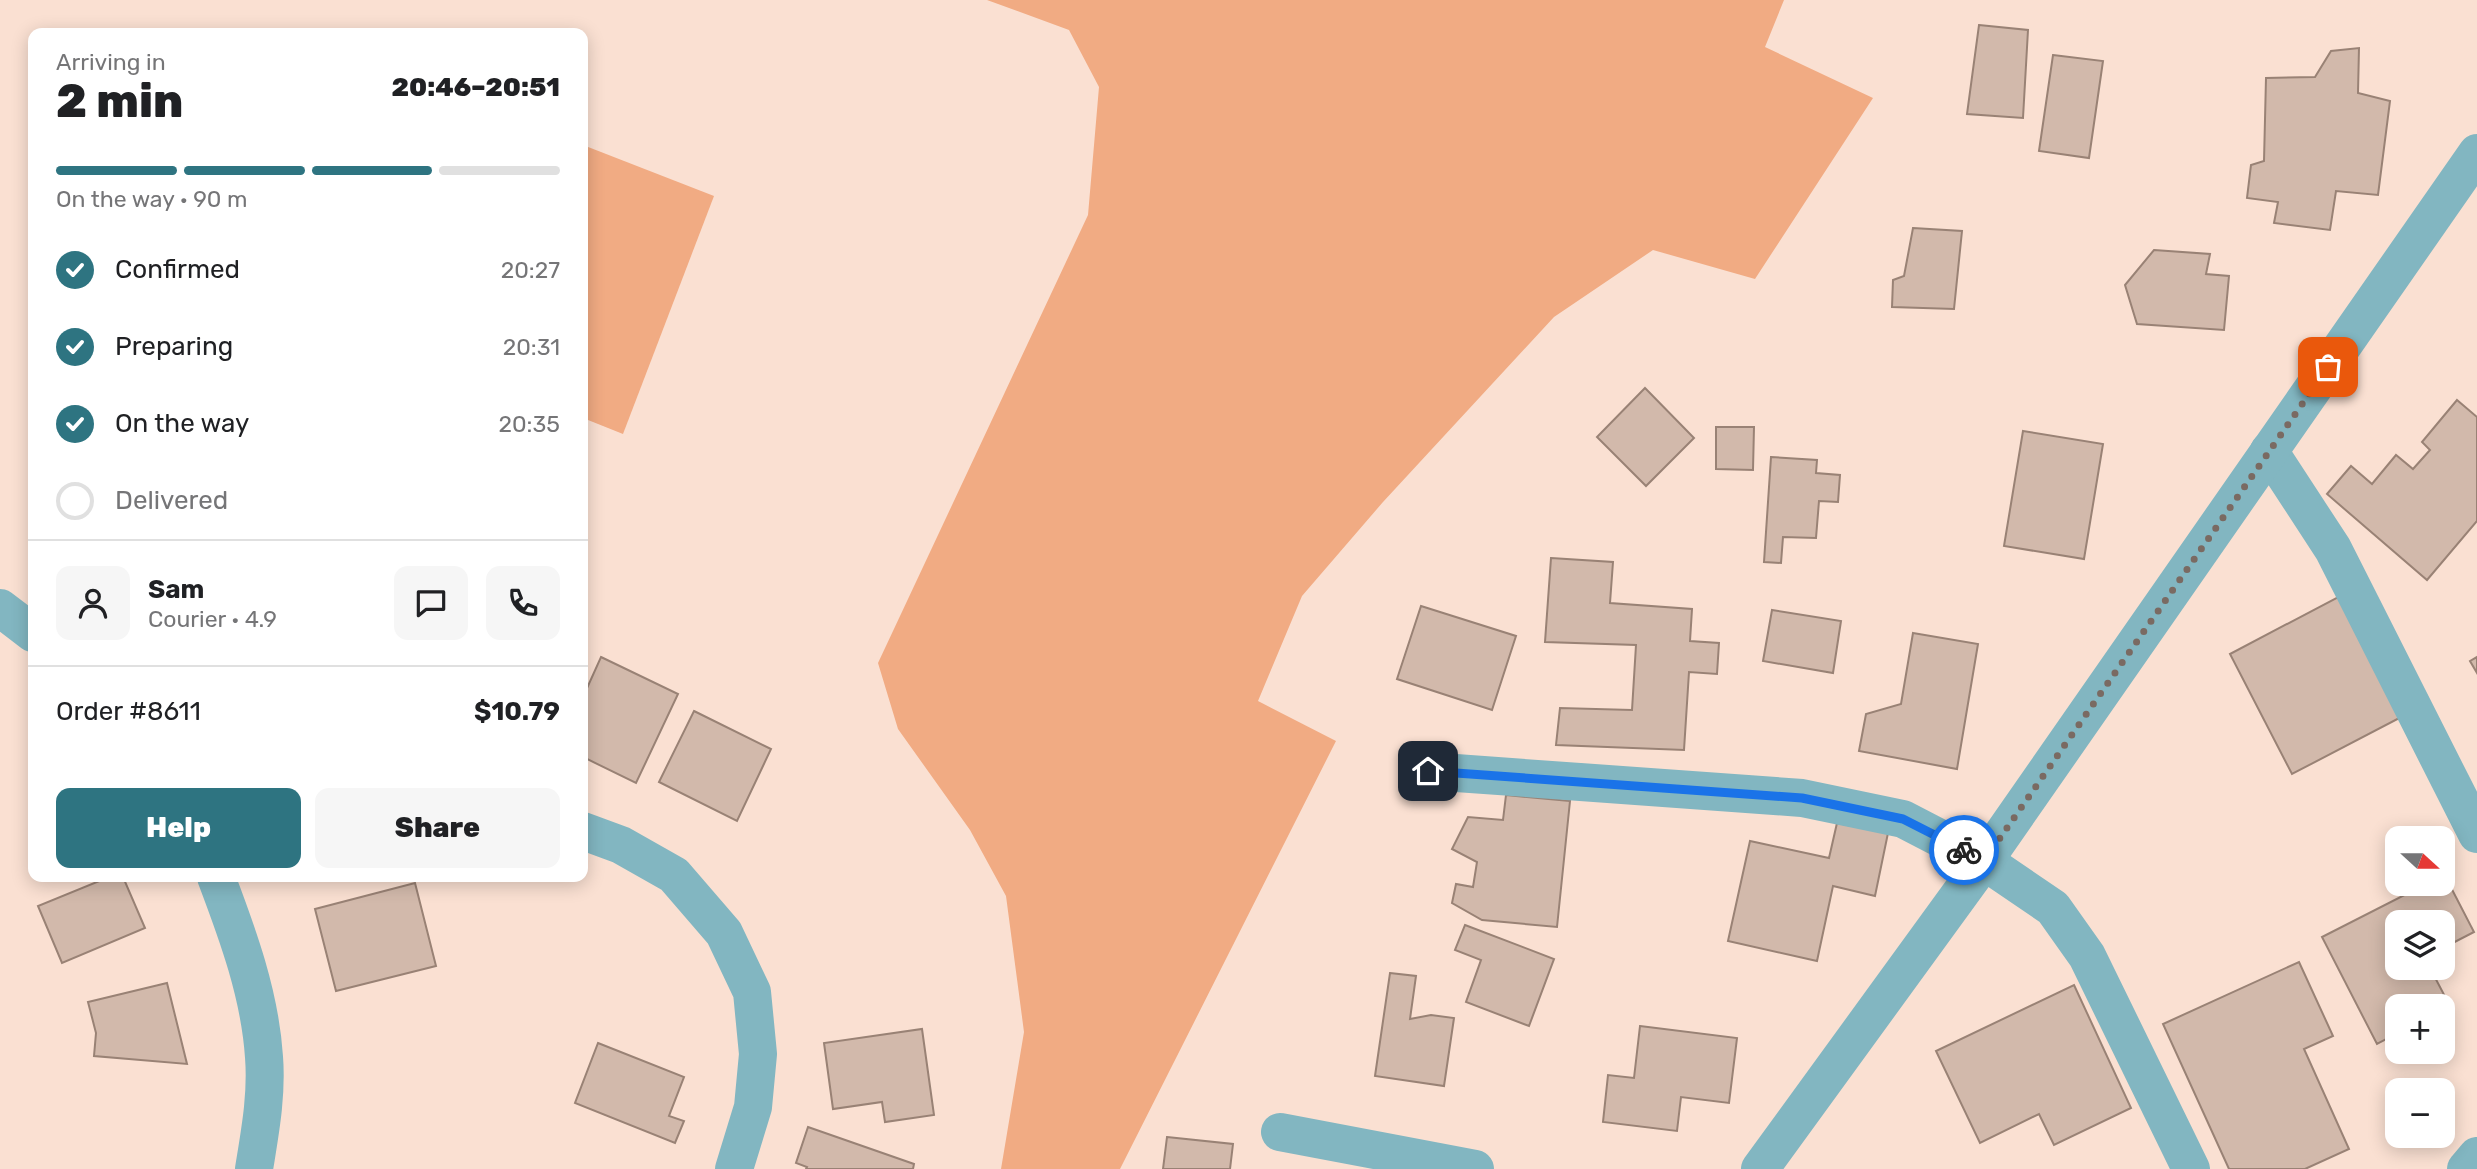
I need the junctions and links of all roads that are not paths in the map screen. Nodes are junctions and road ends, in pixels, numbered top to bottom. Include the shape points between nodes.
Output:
1 (2477, 153) edge
2 (2269, 451) junction
3 (0, 608) edge
4 (21, 631) edge
5 (1428, 771) dead end
6 (588, 833) edge
7 (2477, 834) edge
8 (1984, 861) junction
9 (226, 882) edge
10 (1280, 1132) dead end
11 (2477, 1156) edge
12 (254, 1169) edge
13 (734, 1169) edge
14 (1475, 1169) edge
15 (1760, 1169) edge
16 (2190, 1169) edge
17 (2466, 1169) edge

1 - 2 street
2 - 7 street via 2333,549
2 - 8 street
3 - 4 street
5 - 8 street via 1802,798 1903,819
6 - 13 street via 621,845 674,875 724,933 752,992 758,1054 753,1107
8 - 15 street
8 - 16 street via 2053,908 2087,956
9 - 12 street via 258,1004 265,1058 263,1116
10 - 14 street
11 - 17 street

